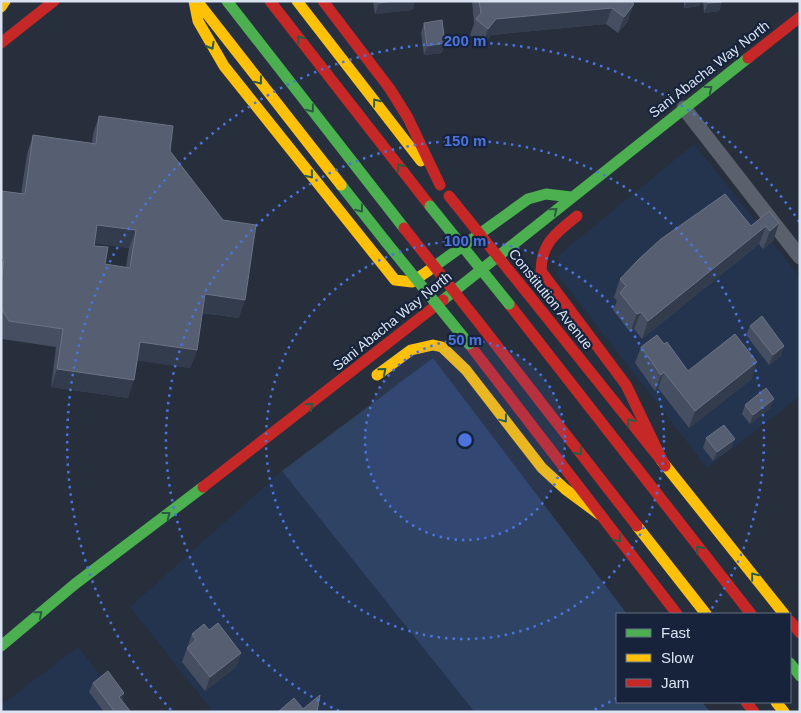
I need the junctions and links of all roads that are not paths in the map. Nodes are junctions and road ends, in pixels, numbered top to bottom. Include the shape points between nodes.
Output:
1 (5, 1) edge
2 (54, 1) edge
3 (195, 1) edge
4 (227, 1) edge
5 (270, 1) edge
6 (297, 1) edge
7 (323, 1) edge
8 (1, 7) edge
9 (800, 17) edge
10 (1, 43) edge
11 (684, 108) junction
12 (660, 143) dead end
13 (440, 186) junction
14 (571, 197) junction
15 (589, 207) dead end
16 (800, 257) edge
17 (369, 382) dead end
18 (307, 421) dead end
19 (281, 429) junction
20 (665, 466) junction
21 (600, 515) junction
22 (676, 613) edge
23 (705, 613) edge
24 (750, 613) edge
25 (783, 613) edge
26 (791, 622) edge
27 (800, 633) edge
28 (1, 646) edge
29 (791, 664) edge
30 (800, 676) edge

1 - 8 main road
2 - 10 main road
3 -> 14 main road via 198,21 224,66 395,280 412,282 528,199 546,194
3 -> 21 main road, bridge via 469,344
4 -> 23 main road, bridge
24 -> 5 main road, bridge
13 -> 6 main road, Constitution Avenue
7 - 13 main road via 404,111
11 -> 9 main road, Sani Abacha Way North
11 - 12 main road
11 - 14 main road, Sani Abacha Way North
11 - 16 street
20 -> 13 main road, Constitution Avenue, bridge
19 -> 14 main road, Sani Abacha Way North
15 - 20 main road via 550,237 543,247 541,270 615,369 639,410
17 -> 21 main road via 411,350 434,345 442,347 466,370 526,450 565,489
18 - 19 main road
28 -> 19 main road, Sani Abacha Way North via 75,584
25 -> 20 main road, Constitution Avenue
21 -> 22 main road
26 - 27 main road
29 - 30 main road

